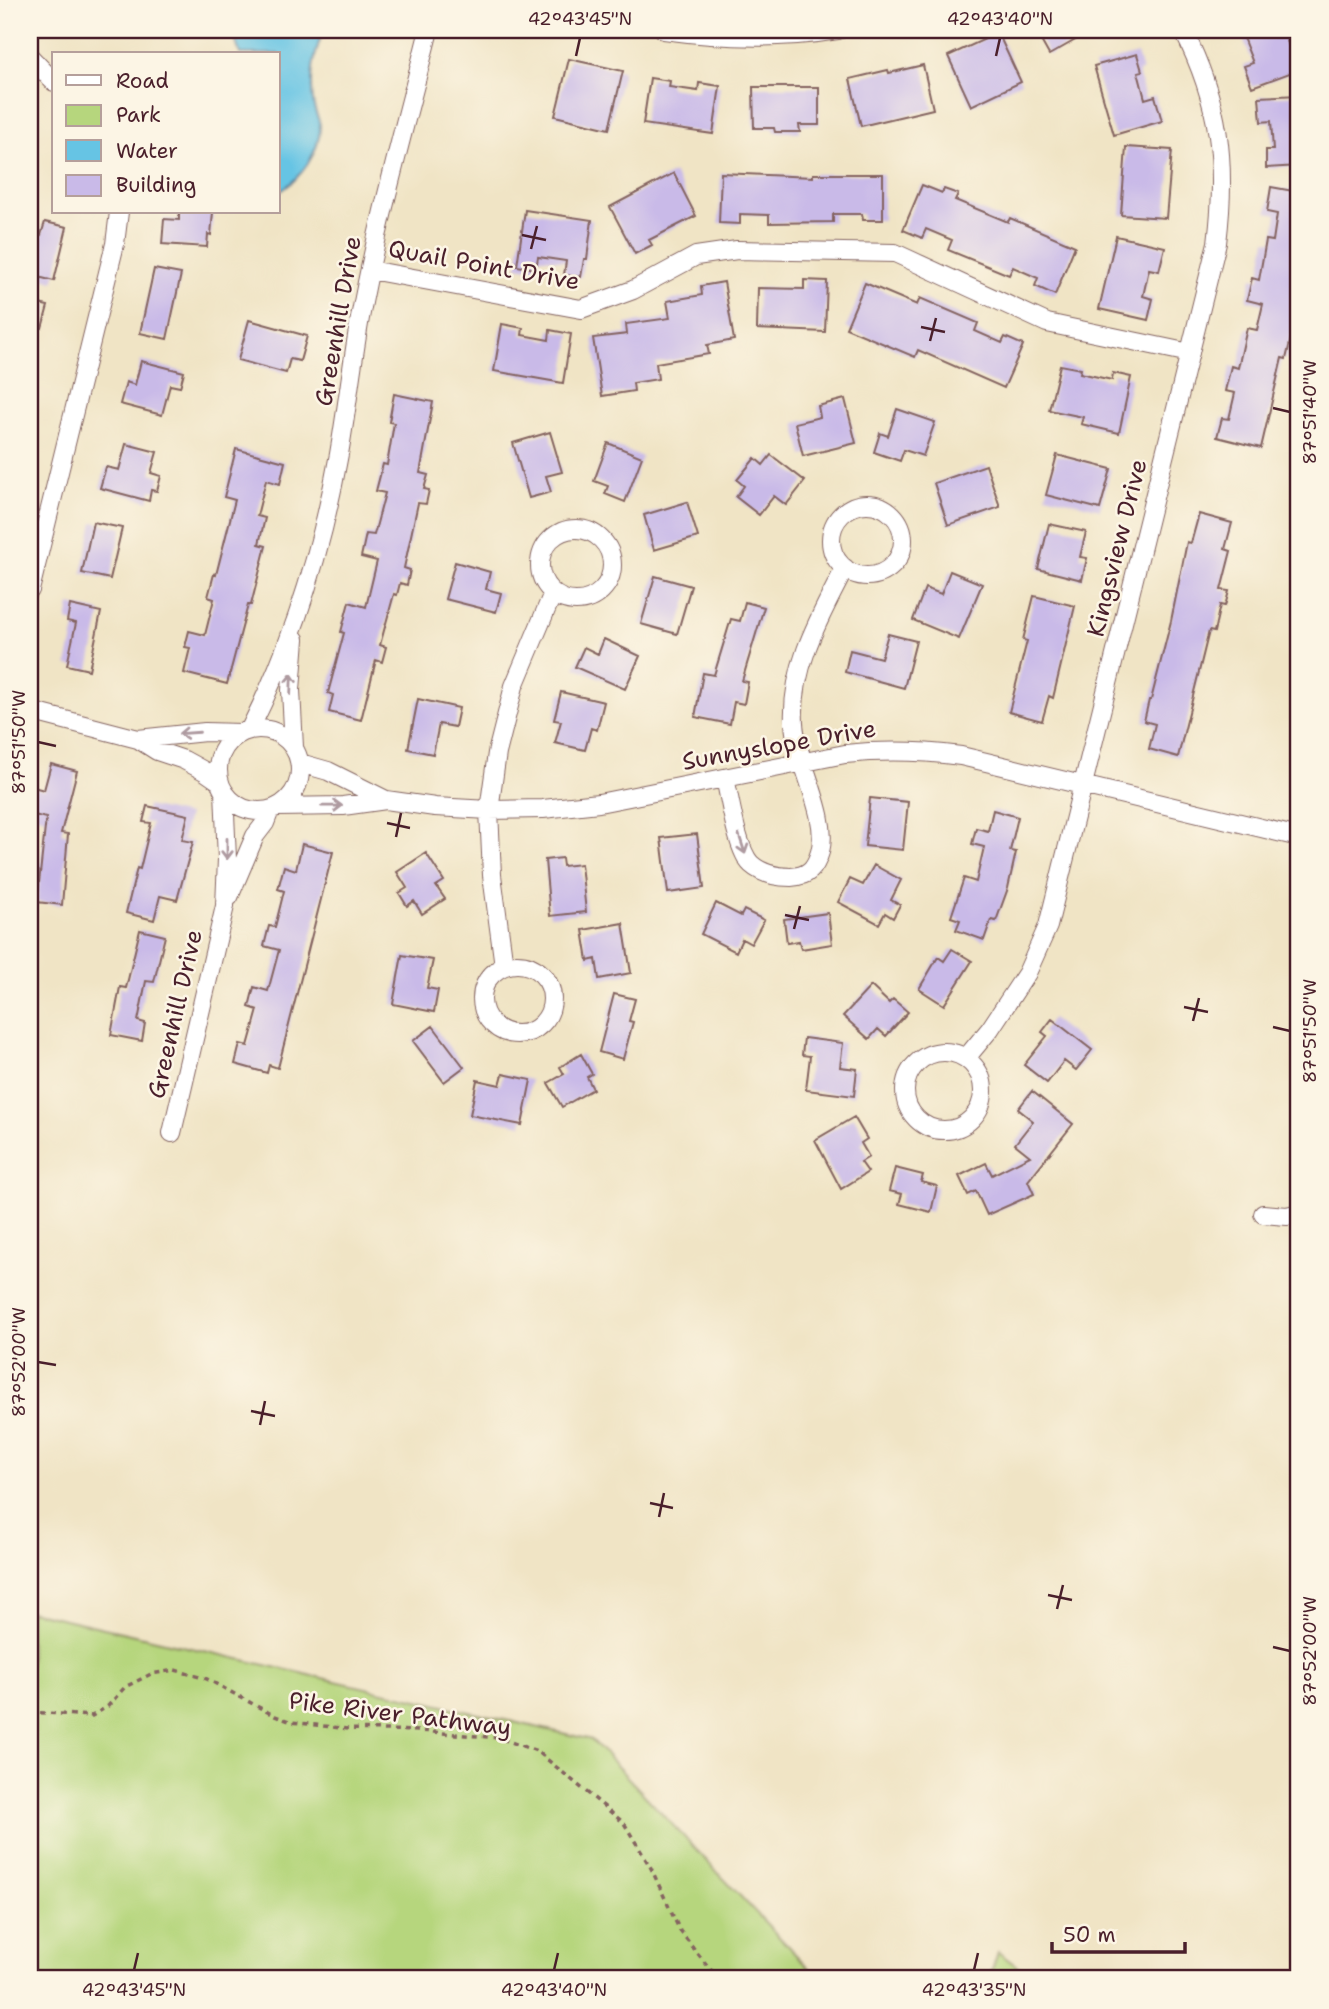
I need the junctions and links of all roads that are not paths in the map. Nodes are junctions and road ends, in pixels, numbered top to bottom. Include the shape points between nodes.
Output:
1 (429, 30) edge
2 (664, 30) edge
3 (839, 30) edge
4 (1182, 30) edge
5 (30, 57) edge
6 (52, 80) edge
7 (119, 214) edge
8 (370, 270) junction
9 (1190, 353) junction
10 (845, 568) junction
11 (30, 590) edge
12 (553, 593) junction
13 (297, 622) junction
14 (30, 711) edge
15 (246, 731) junction
16 (138, 739) junction
17 (297, 755) junction
18 (802, 762) junction
19 (725, 778) junction
20 (221, 786) junction
21 (1084, 786) junction
22 (386, 800) junction
23 (274, 808) junction
24 (489, 810) junction
25 (1299, 837) edge
26 (225, 906) junction
27 (504, 966) junction
28 (966, 1058) junction
29 (172, 1133) dead end
30 (1299, 1213) edge
31 (1263, 1214) dead end

1 - 8 street, Greenhill Drive
2 - 3 street via 757,38
4 - 9 street, Kingsview Drive via 1207,86 1222,163 1217,243
5 - 6 street
7 - 11 street
8 - 9 street, Quail Point Drive via 581,309 632,290 695,256 737,250 895,253 1047,323
8 - 13 street, Greenhill Drive via 339,455
9 - 21 street, Kingsview Drive
10 - 10 street via 867,576 891,567 898,558 902,534 890,512 870,504 839,517 832,549
10 - 18 street via 809,641 795,686 794,725
12 - 12 street via 564,599 588,599 607,583 611,559 598,537 567,530 548,542 541,574
12 - 24 street via 514,686
13 - 15 street, Greenhill Drive via 270,690
17 -> 13 street, Greenhill Drive via 291,690
14 - 16 street
15 -> 16 street
15 - 17 street via 263,728 276,732
15 - 20 street via 225,747 219,758
16 - 20 street via 195,766
17 - 22 street, Sunnyslope Drive
17 - 23 street via 300,780 295,791
18 - 19 street, Sunnyslope Drive
19 -> 18 street via 750,863 781,877 802,876 815,868 821,849 820,824
18 - 21 street, Sunnyslope Drive via 884,750 925,751
19 - 24 street, Sunnyslope Drive via 598,803
20 - 23 street via 239,806
20 -> 26 street, Greenhill Drive via 227,834
21 - 25 street, Sunnyslope Drive
21 - 28 street, Kingsview Drive via 1048,926 1027,973
23 -> 22 street, Sunnyslope Drive
22 - 24 street, Sunnyslope Drive
23 - 26 street, Greenhill Drive via 255,836
24 - 27 street
26 - 29 street, Greenhill Drive
27 - 27 street via 487,980 482,991 484,1013 499,1030 521,1035 533,1031 550,1014 552,990 547,979 528,965
28 - 28 street via 943,1051 930,1054 911,1069 906,1081 907,1105 923,1124 949,1130 973,1118 984,1093 976,1067
30 - 31 street

